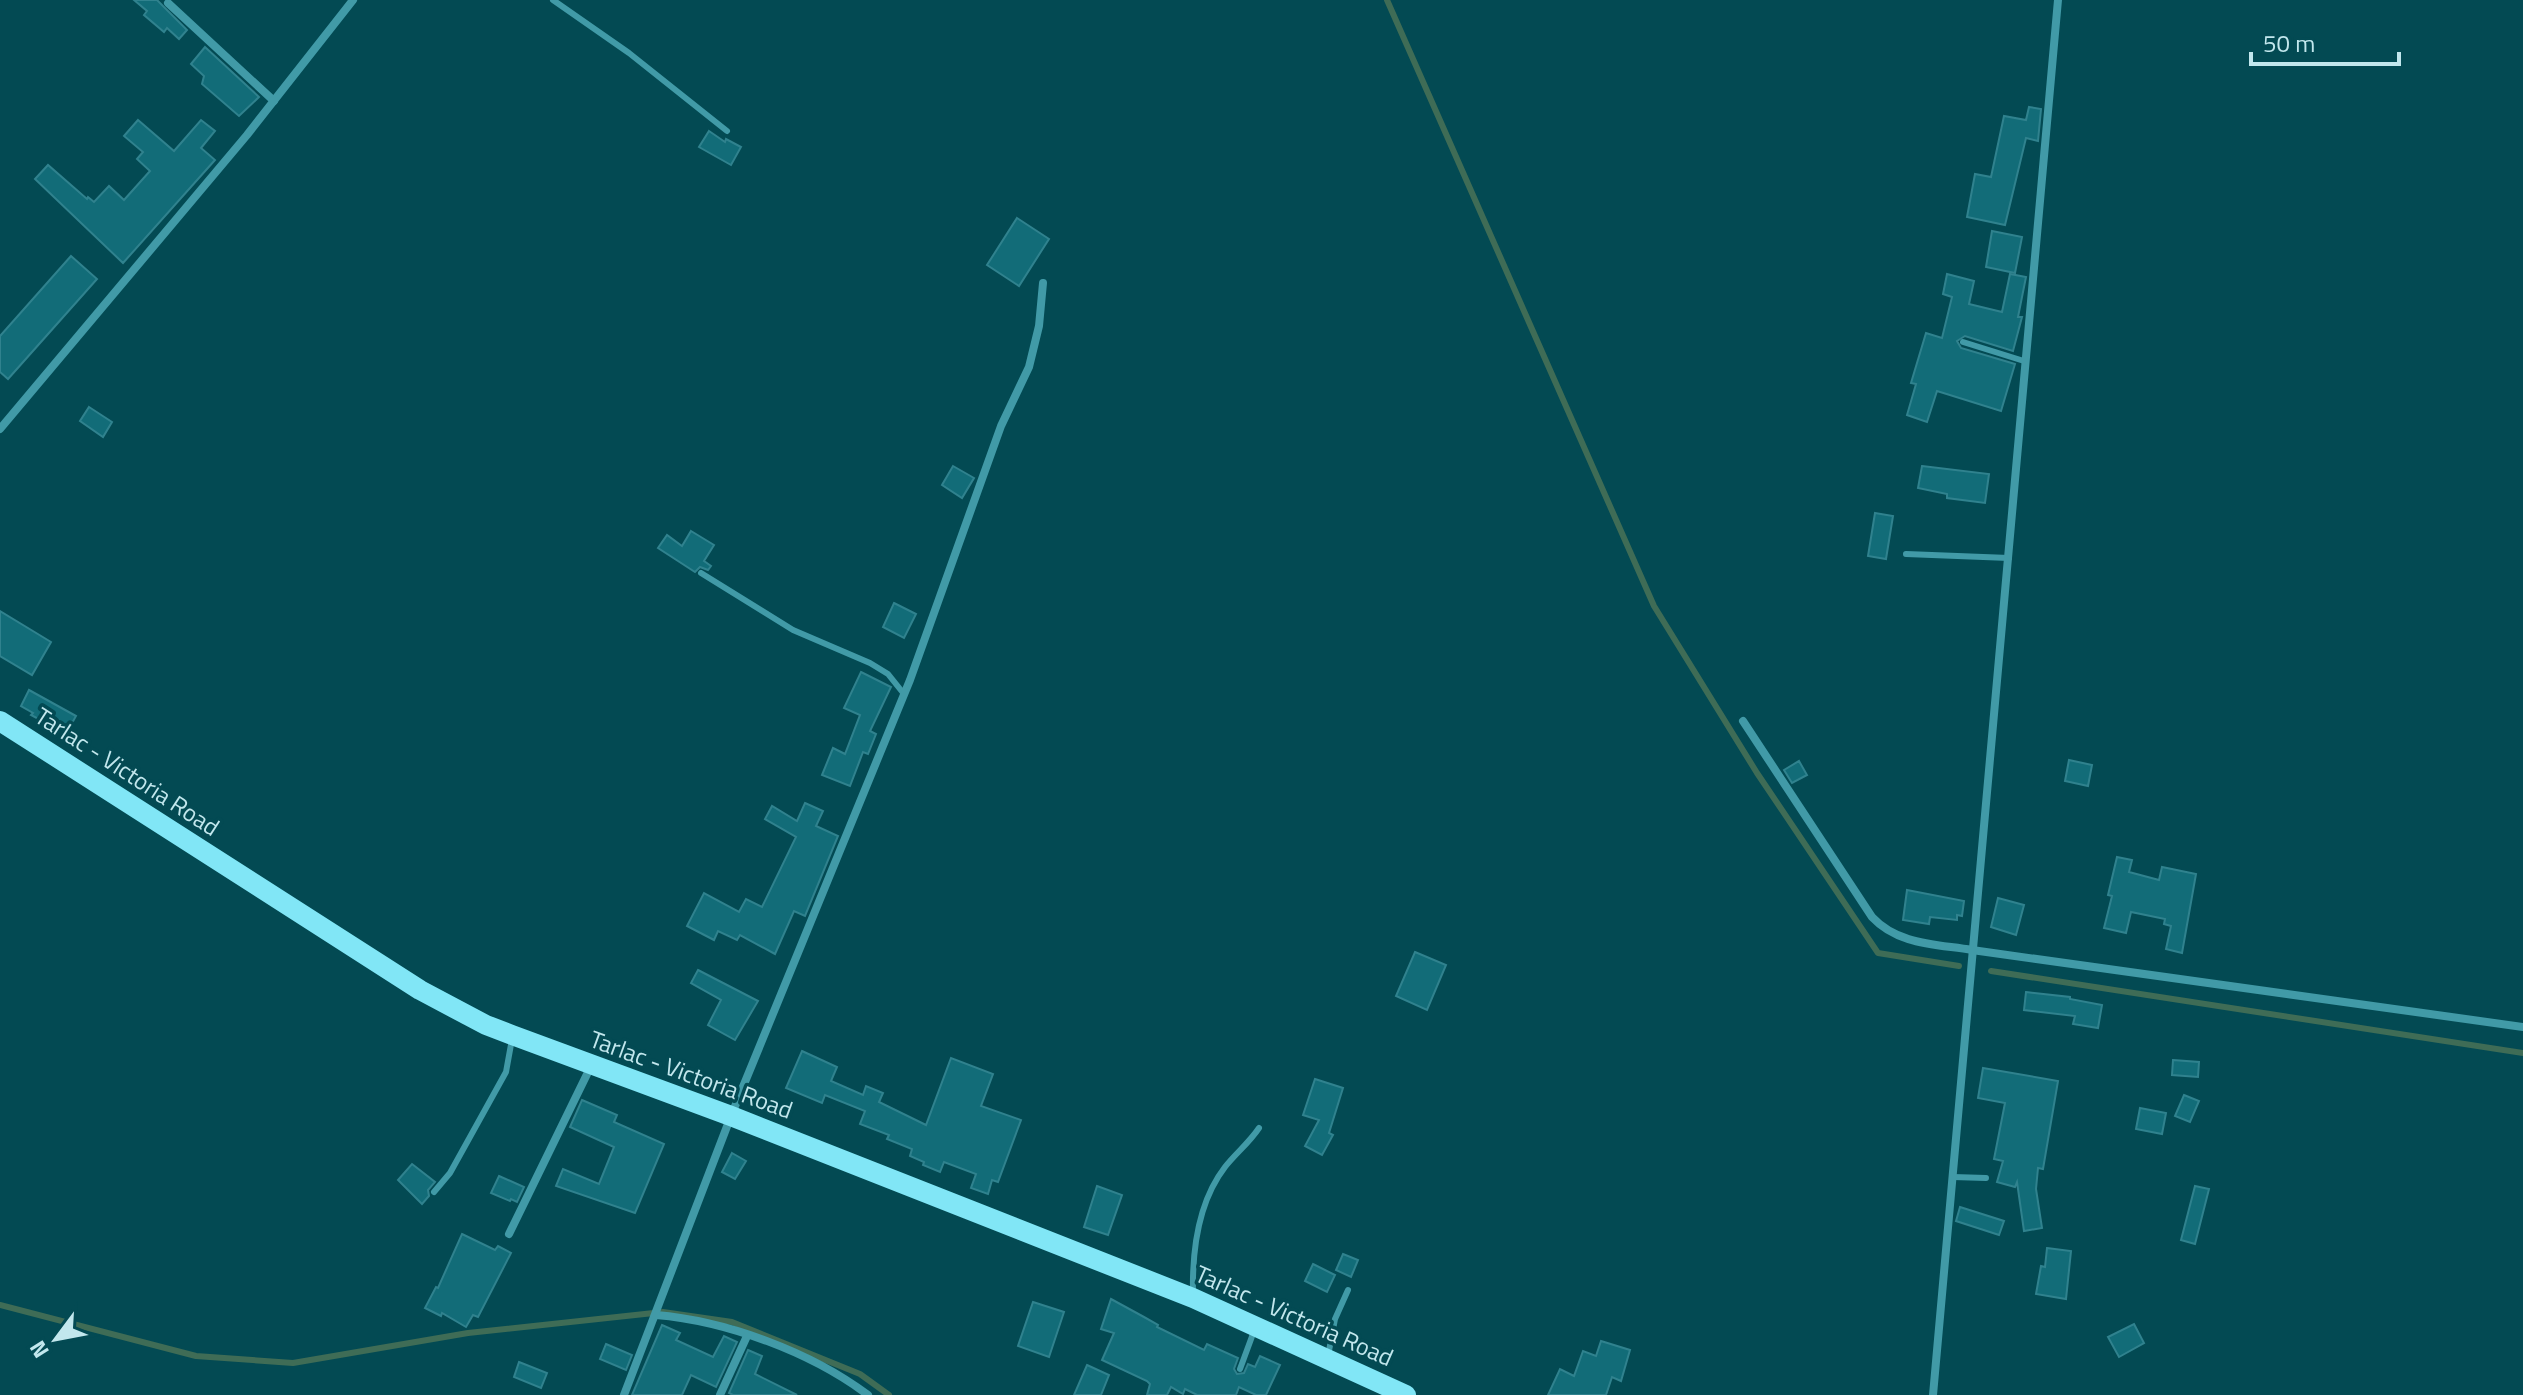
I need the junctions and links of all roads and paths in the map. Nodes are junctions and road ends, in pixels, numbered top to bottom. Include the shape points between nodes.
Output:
1 (353, 0) edge
2 (553, 0) edge
3 (2058, 0) edge
4 (168, 3) dead end
5 (274, 101) junction
6 (727, 131) dead end
7 (1043, 283) dead end
8 (1963, 342) dead end
9 (2024, 361) junction
10 (0, 429) edge
11 (1906, 554) dead end
12 (2009, 558) junction
13 (701, 573) dead end
14 (904, 694) junction
15 (0, 721) edge
16 (1743, 721) dead end
17 (1972, 950) junction
18 (2523, 1027) edge
19 (512, 1035) junction
20 (591, 1066) junction
21 (731, 1116) junction
22 (1259, 1128) dead end
23 (1953, 1177) junction
24 (1986, 1178) dead end
25 (434, 1192) dead end
26 (509, 1234) dead end
27 (1348, 1290) dead end
28 (1193, 1298) junction
29 (656, 1315) junction
30 (1255, 1326) junction
31 (747, 1336) junction
32 (1327, 1359) junction
33 (1240, 1369) dead end
34 (624, 1395) edge
35 (720, 1395) edge
36 (868, 1395) edge
37 (1406, 1395) edge
38 (1933, 1395) edge

1 - 5 street
2 - 6 lane
3 - 9 street
4 - 5 street
5 - 10 street
7 - 14 street via 1029,367 1001,426
8 - 9 lane
9 - 12 street
11 - 12 lane
12 - 17 street
13 - 14 lane via 793,630 870,663
14 - 21 street
15 - 19 main road, Tarlac - Victoria Road via 420,990
16 - 17 street via 1872,917 1899,937
17 - 18 street
17 - 23 street
19 - 20 main road, Tarlac - Victoria Road
19 - 25 lane via 506,1072
20 - 21 main road, Tarlac - Victoria Road
20 - 26 street
21 - 28 main road, Tarlac - Victoria Road
21 - 29 street
22 - 28 lane via 1210,1193 1192,1266
23 - 24 lane
23 - 38 street
27 - 32 lane
28 - 30 main road, Tarlac - Victoria Road
29 - 31 street via 691,1318
29 - 34 street
30 - 32 main road, Tarlac - Victoria Road
30 - 33 lane
31 - 35 street
31 - 36 street via 807,1357
32 - 37 main road, Tarlac - Victoria Road

